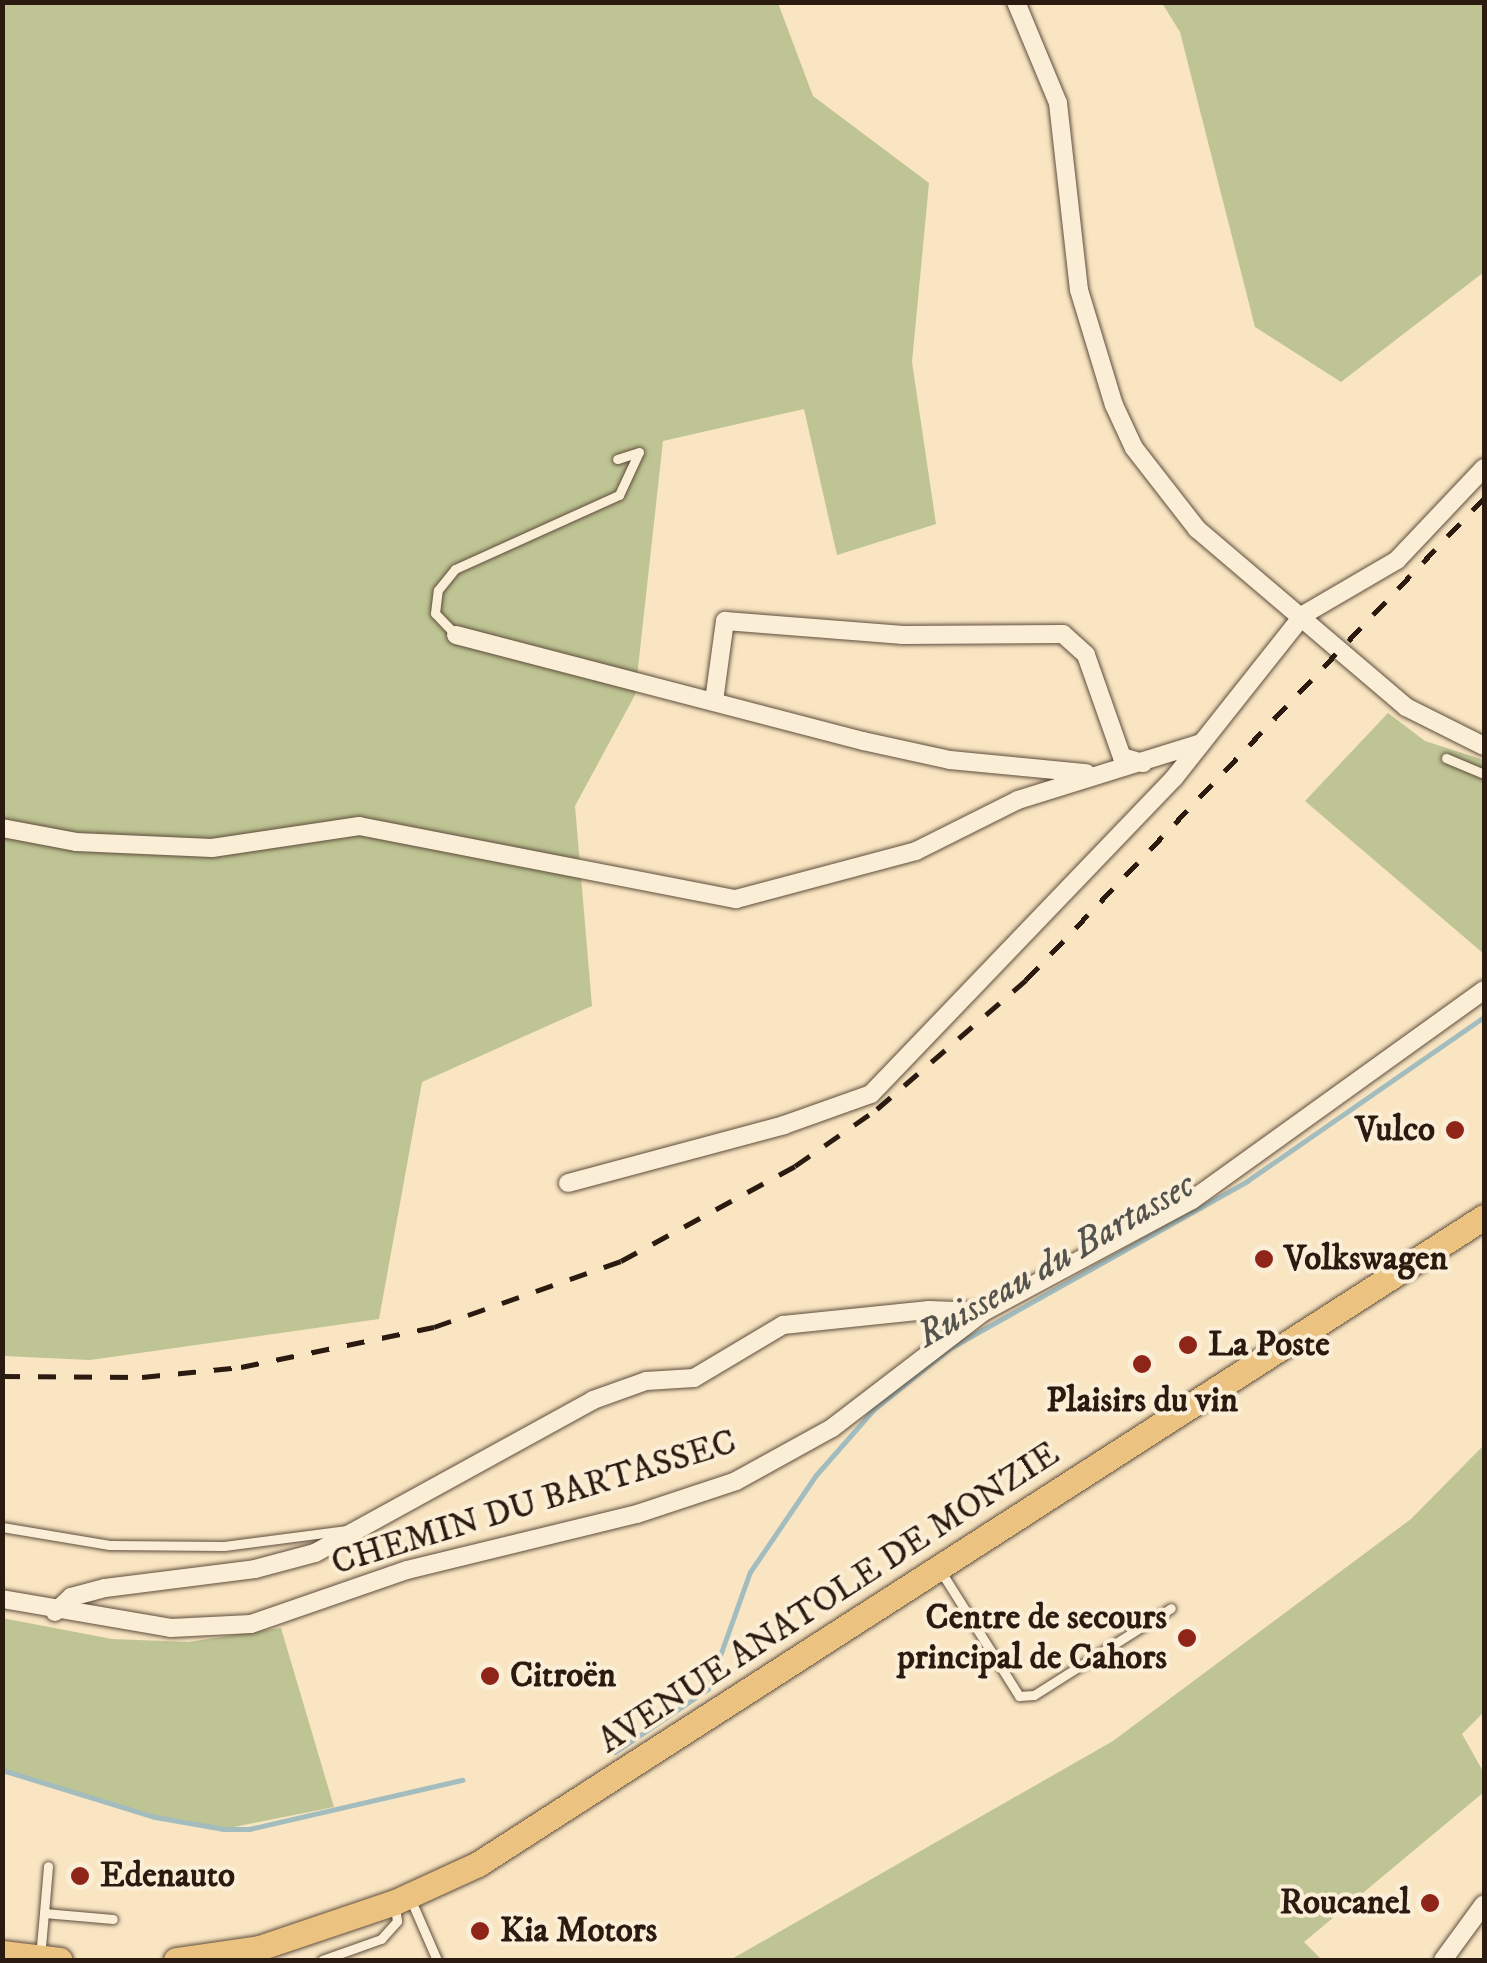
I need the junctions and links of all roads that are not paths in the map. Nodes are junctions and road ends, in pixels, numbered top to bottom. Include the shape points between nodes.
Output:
1 (1016, 2) edge
2 (617, 459) dead end
3 (1484, 468) edge
4 (1303, 615) junction
5 (456, 635) joint
6 (714, 701) junction
7 (1201, 743) junction
8 (1484, 746) edge
9 (1446, 758) dead end
10 (1144, 764) junction
11 (1092, 773) junction
12 (1484, 774) edge
13 (2, 828) edge
14 (1484, 990) edge
15 (568, 1183) dead end
16 (1484, 1216) edge
17 (983, 1312) junction
18 (2, 1527) edge
19 (360, 1528) junction
20 (939, 1569) junction
21 (2, 1600) edge
22 (1170, 1608) dead end
23 (56, 1612) junction
24 (48, 1866) dead end
25 (402, 1899) junction
26 (1484, 1904) edge
27 (44, 1914) junction
28 (112, 1919) dead end
29 (2, 1952) edge
30 (249, 1956) edge
31 (50, 1959) edge
32 (176, 1960) edge
33 (322, 1960) edge
34 (437, 1960) edge
35 (1443, 1960) edge

1 - 4 street via 1058,103 1078,290 1114,405 1172,502
2 - 5 lane via 638,452 619,495 455,569 438,590 435,613
3 - 4 street via 1397,560
4 - 7 street
4 - 8 street via 1406,707
5 - 6 street
6 - 10 street via 725,621 903,635 1062,634 1086,655 1122,757
6 - 11 street via 950,760
7 - 10 street
7 - 15 street via 1036,927 871,1094
9 - 12 lane
10 - 11 street
11 - 13 street via 1018,800 916,851 736,899 359,826 212,848 76,842
14 - 17 street, CHEMIN DU BARTASSEC via 1192,1200
16 - 20 main road, AVENUE ANATOLE DE MONZIE
17 - 19 street via 929,1310 784,1324 694,1378 646,1381 593,1400
17 - 23 street, CHEMIN DU BARTASSEC via 784,1458 676,1503 450,1557 251,1624 171,1628
18 - 19 lane via 148,1546 224,1546
19 - 23 street via 300,1558 105,1588 71,1597
20 - 22 lane via 1019,1696 1034,1695
20 - 25 main road, AVENUE ANATOLE DE MONZIE via 478,1864
21 - 23 street, CHEMIN DU BARTASSEC
24 - 27 lane
25 - 30 main road, AVENUE ANATOLE DE MONZIE
25 - 33 lane via 397,1921 381,1939
25 - 34 lane
26 - 35 street
27 - 28 lane
27 - 31 lane
29 - 31 main road
30 - 32 main road, AVENUE ANATOLE DE MONZIE

